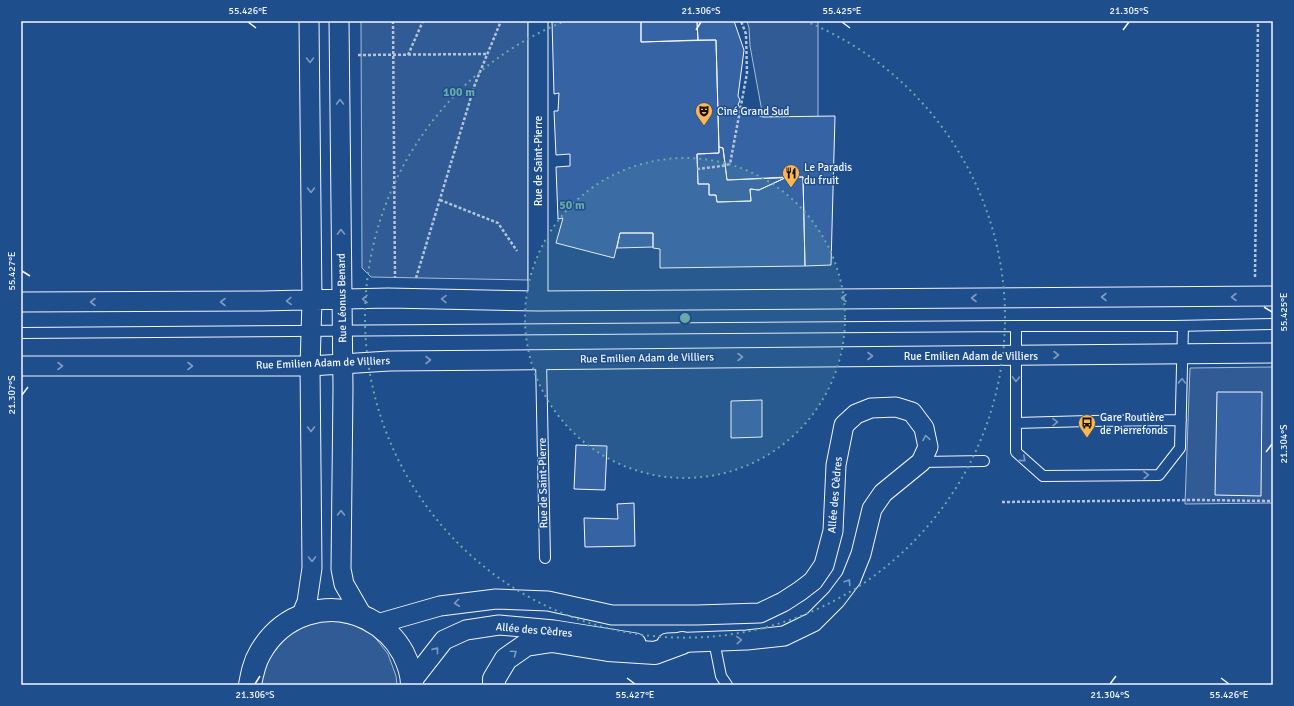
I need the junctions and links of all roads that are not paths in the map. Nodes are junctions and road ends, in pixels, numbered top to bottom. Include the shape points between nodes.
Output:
1 (309, 21) edge
2 (339, 21) edge
3 (538, 21) edge
4 (1273, 296) edge
5 (342, 299) junction
6 (312, 301) junction
7 (538, 301) junction
8 (21, 302) edge
9 (1273, 324) edge
10 (1016, 326) junction
11 (1183, 326) junction
12 (311, 330) junction
13 (343, 330) junction
14 (21, 333) edge
15 (1182, 354) junction
16 (1273, 354) edge
17 (1016, 355) junction
18 (541, 360) junction
19 (343, 364) junction
20 (21, 366) edge
21 (310, 366) junction
22 (1181, 420) junction
23 (1016, 423) junction
24 (984, 461) dead end
25 (921, 462) junction
26 (544, 558) dead end
27 (301, 616) junction
28 (370, 620) junction
29 (714, 641) junction
30 (682, 643) junction
31 (412, 683) edge
32 (250, 685) edge
33 (494, 685) edge
34 (727, 685) edge

1 -> 6 street
5 -> 2 street, Rue Léonus Benard
3 - 7 street, Rue de Saint-Pierre
4 -> 7 street
5 - 6 street
7 -> 5 street
5 - 13 street, Rue Léonus Benard
6 -> 8 street
6 - 12 street
9 - 11 lane
10 - 11 lane
10 - 13 lane
10 - 17 lane
11 - 15 lane
12 - 13 lane
12 - 14 lane
12 - 21 street
13 - 19 street, Rue Léonus Benard
15 - 16 street, Rue Emilien Adam de Villiers
17 -> 15 street, Rue Emilien Adam de Villiers
22 -> 15 lane
18 -> 17 street, Rue Emilien Adam de Villiers
17 -> 23 lane
19 -> 18 street, Rue Emilien Adam de Villiers via 389,361
18 - 26 lane, Rue de Saint-Pierre
19 - 21 street, Rue Emilien Adam de Villiers
28 -> 19 street, Rue Léonus Benard via 344,584 341,569
20 -> 21 street, Rue Emilien Adam de Villiers
21 -> 27 street via 312,568
23 -> 22 lane
23 -> 22 lane via 1016,452 1043,476 1159,475 1180,448
24 - 25 lane
25 -> 28 street, Allée des Cèdres via 928,447 924,428 912,412 896,407 871,408 856,414 844,425 836,465 833,530 824,565 813,581 800,591 760,613 612,615 548,601 496,599 440,606
29 -> 25 street, Allée des Cèdres via 784,636 813,622 836,599 851,578 861,554 872,509 883,493
27 - 28 main road via 320,611 340,610
27 - 32 main road via 284,625 270,638 259,654
28 - 31 main road via 389,634 399,646
29 - 30 street, Allée des Cèdres
29 - 34 lane via 721,676
31 -> 30 street, Allée des Cèdres via 444,640 466,630 499,625 554,630 645,644
33 -> 30 main road via 494,679 506,659 526,645 552,641 608,650 656,653

